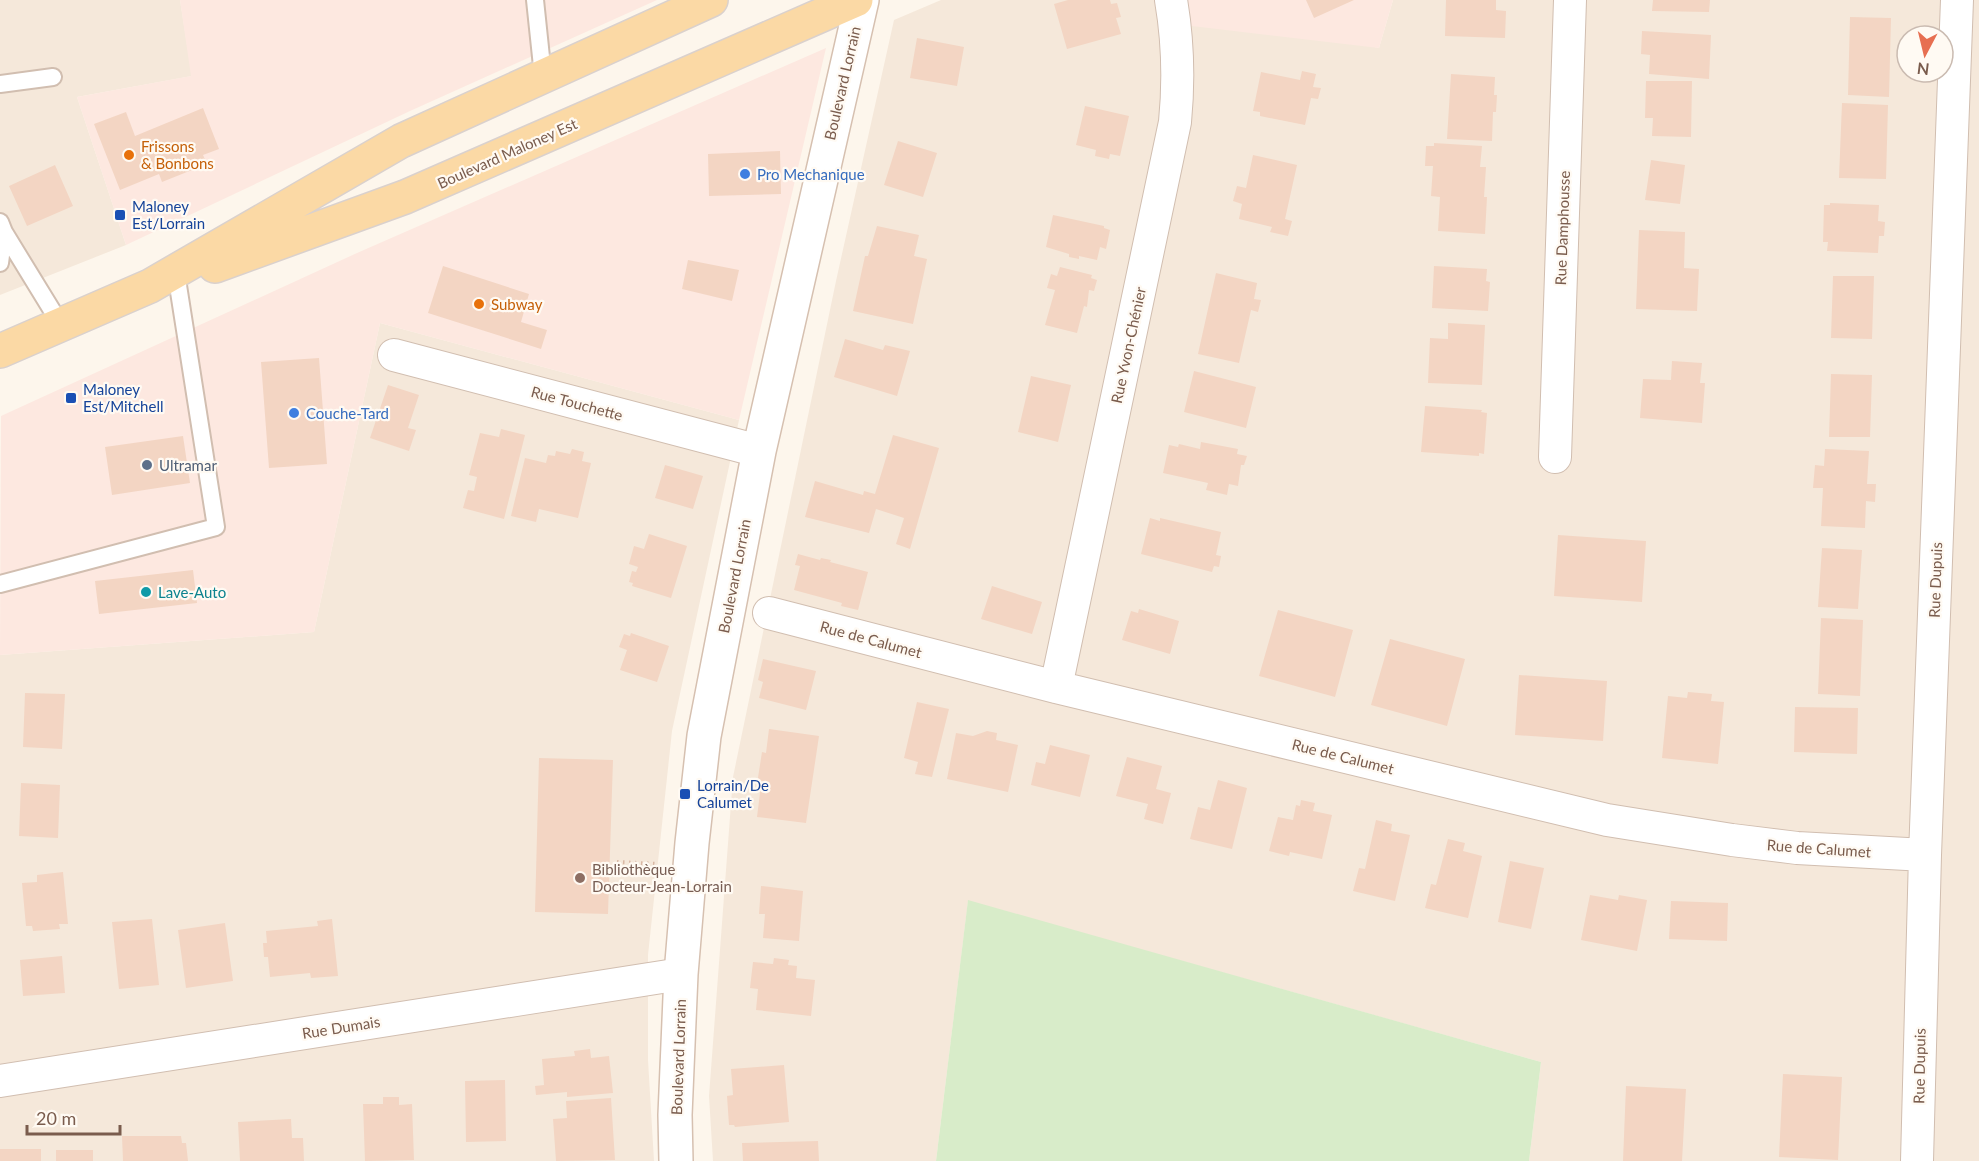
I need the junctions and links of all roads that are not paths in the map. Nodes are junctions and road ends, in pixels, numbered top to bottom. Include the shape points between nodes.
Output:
1 (535, 0) edge
2 (856, 0) edge
3 (862, 0) edge
4 (1171, 0) edge
5 (1570, 0) edge
6 (1957, 0) edge
7 (695, 4) edge
8 (543, 76) junction
9 (53, 77) dead end
10 (0, 84) edge
11 (2, 227) edge
12 (0, 263) edge
13 (164, 283) junction
14 (62, 326) junction
15 (0, 351) edge
16 (394, 355) dead end
17 (759, 451) junction
18 (1555, 457) dead end
19 (0, 584) edge
20 (769, 613) dead end
21 (1056, 687) junction
22 (1924, 855) junction
23 (681, 974) junction
24 (0, 1081) edge
25 (676, 1161) edge
26 (1917, 1161) edge

1 - 8 lane
2 - 13 main road, Boulevard Maloney Est via 405,197
3 - 17 main road, Boulevard Lorrain
4 - 21 street, Rue Yvon-Chénier via 1178,53 1175,122
5 - 18 street, Rue Damphousse
6 - 22 street, Rue Dupuis
7 - 8 main road, Boulevard Maloney Est
8 - 13 main road, Boulevard Maloney Est via 401,141
9 - 10 lane
11 - 12 lane
11 - 14 lane
13 - 14 main road, Boulevard Maloney Est
13 - 19 lane via 216,527
14 - 15 main road, Boulevard Maloney Est
16 - 17 street, Rue Touchette
17 - 23 main road, Boulevard Lorrain via 705,725
20 - 21 street, Rue de Calumet
21 - 22 street, Rue de Calumet via 1606,820 1797,848
22 - 26 street, Rue Dupuis
23 - 24 street, Rue Dumais
23 - 25 main road, Boulevard Lorrain

